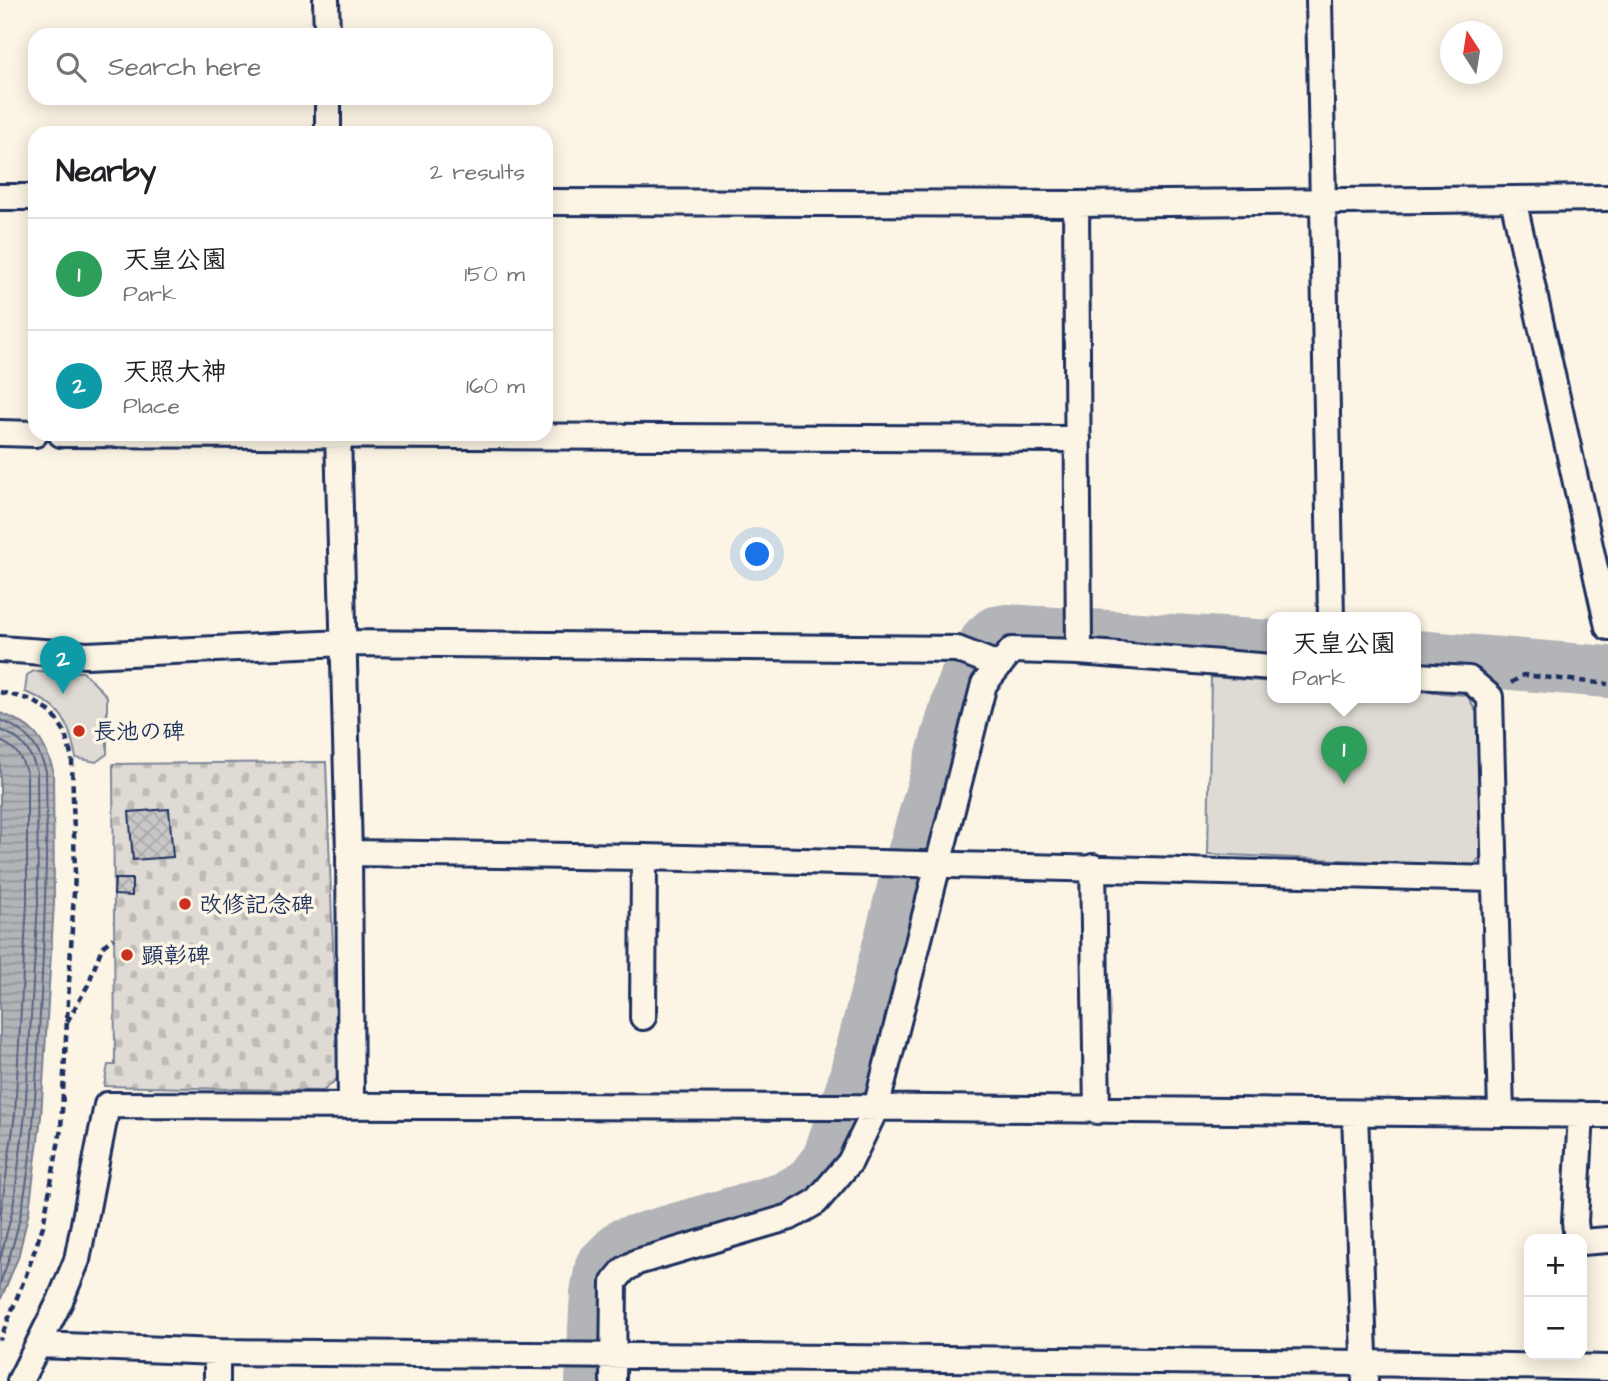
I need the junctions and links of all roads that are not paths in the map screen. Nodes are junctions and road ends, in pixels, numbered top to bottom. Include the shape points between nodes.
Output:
1 (326, 0) edge
2 (1319, 0) edge
3 (327, 28) edge
4 (328, 105) edge
5 (328, 126) edge
6 (0, 197) edge
7 (28, 197) edge
8 (1608, 198) edge
9 (1513, 199) junction
10 (553, 202) edge
11 (1322, 202) junction
12 (1076, 204) junction
13 (0, 433) edge
14 (28, 434) edge
15 (553, 436) edge
16 (1078, 439) junction
17 (338, 441) edge
18 (1331, 612) edge
19 (1608, 627) edge
20 (1079, 639) junction
21 (343, 643) junction
22 (0, 649) edge
23 (993, 663) junction
24 (1267, 666) edge
25 (1421, 676) edge
26 (349, 853) junction
27 (644, 856) junction
28 (918, 863) junction
29 (1093, 867) junction
30 (1495, 879) junction
31 (643, 1017) dead end
32 (351, 1106) junction
33 (854, 1108) junction
34 (1097, 1111) junction
35 (1501, 1113) junction
36 (1355, 1114) junction
37 (1581, 1114) junction
38 (1608, 1115) edge
39 (1576, 1234) edge
40 (1608, 1240) edge
41 (1587, 1242) edge
42 (39, 1345) junction
43 (217, 1352) junction
44 (598, 1356) junction
45 (1559, 1361) edge
46 (1608, 1368) edge
47 (1364, 1372) edge
48 (20, 1381) edge
49 (217, 1381) edge
50 (613, 1381) edge

1 - 3 street
2 - 11 street
4 - 5 street
6 - 7 street
8 - 9 street
9 - 11 street
9 - 19 street
10 - 12 street
11 - 12 street
11 - 18 street
12 - 16 street
13 - 14 street
15 - 16 street
16 - 20 street
17 - 21 street
20 - 23 street via 1012,650
20 - 24 street
21 - 22 street via 87,655
21 - 23 street via 957,649
21 - 26 street
23 - 28 street
25 - 30 street via 1469,679 1490,697
26 - 27 street
26 - 32 street
27 - 28 street
27 - 31 street
28 - 29 street
28 - 33 street
29 - 30 street
29 - 34 street
30 - 35 street
32 - 33 street
32 - 42 street via 107,1105 77,1260
33 - 34 street
33 - 44 street via 850,1163 816,1202 790,1217 637,1262 624,1270 614,1282
34 - 36 street
35 - 36 street
35 - 37 street
36 - 47 street
37 - 38 street
37 - 39 street
40 - 41 street
42 - 43 street
42 - 48 street
43 - 44 street
43 - 49 street
44 - 47 street
44 - 50 street
45 - 46 street
45 - 47 street

